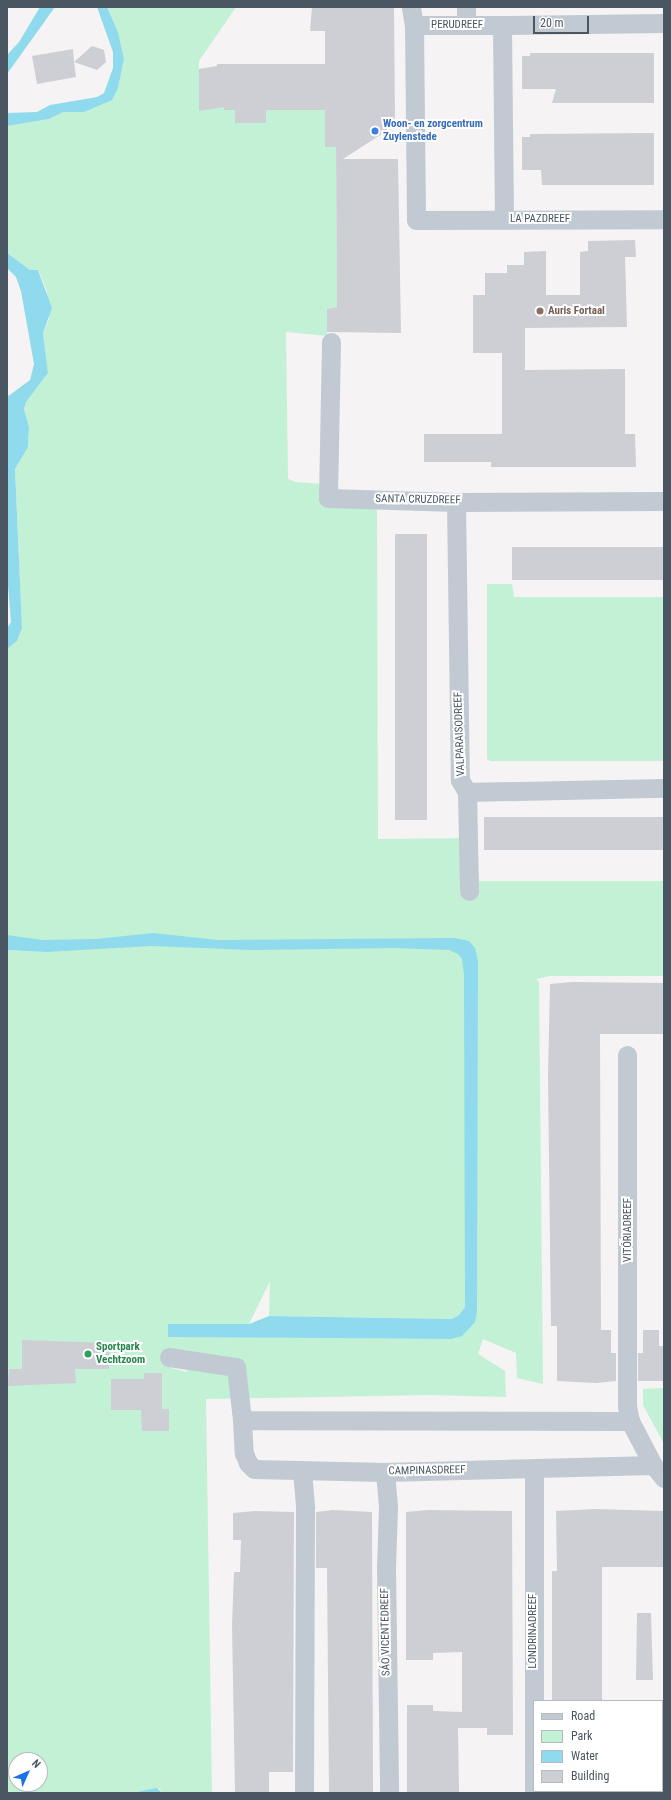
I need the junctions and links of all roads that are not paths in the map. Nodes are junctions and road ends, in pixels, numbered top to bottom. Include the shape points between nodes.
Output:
1 (585, 15) edge
2 (412, 16) edge
3 (466, 16) edge
4 (664, 22) edge
5 (502, 25) junction
6 (504, 219) junction
7 (664, 219) edge
8 (416, 220) joint
9 (331, 342) dead end
10 (664, 501) edge
11 (456, 502) junction
12 (664, 788) edge
13 (467, 792) junction
14 (469, 891) dead end
15 (627, 1055) dead end
16 (169, 1357) dead end
17 (629, 1414) junction
18 (242, 1420) junction
19 (534, 1469) junction
20 (302, 1471) junction
21 (385, 1472) junction
22 (658, 1472) edge
23 (534, 1700) edge
24 (304, 1793) edge
25 (389, 1793) edge

1 - 4 street, PERUDREEF
1 - 5 street, PERUDREEF
2 - 3 street, PERUDREEF
2 - 8 street, PERUDREEF
3 - 5 street, PERUDREEF
5 - 6 street
6 - 7 street, LA PAZDREEF
6 - 8 street, LA PAZDREEF
9 - 11 street, SANTA CRUZDREEF via 328,498
10 - 11 street, SANTA CRUZDREEF
11 - 13 street, VALPARAISODREEF via 460,780
12 - 13 street, VALPARAISODREEF
13 - 14 street
15 - 17 street, VITÓRIADREEF
16 - 18 street, CAMPINASDREEF via 236,1367
17 - 18 street
17 - 22 street
18 - 20 street, CAMPINASDREEF via 244,1454 254,1469
19 - 21 street, CAMPINASDREEF
19 - 22 street, CAMPINASDREEF
19 - 23 street, LONDRINADREEF
20 - 21 street, CAMPINASDREEF
20 - 24 street via 305,1508
21 - 25 street, SÁO VICENTEDREEF via 388,1507 386,1568

